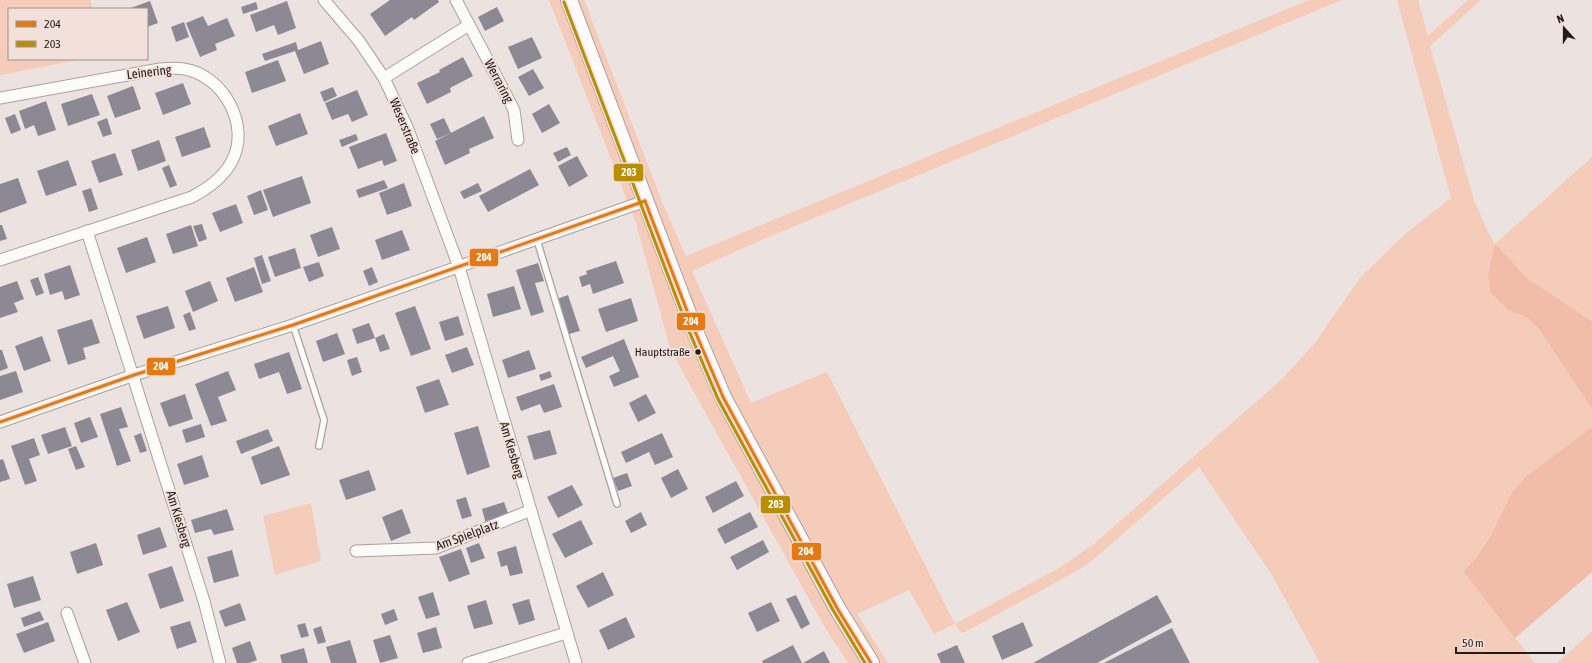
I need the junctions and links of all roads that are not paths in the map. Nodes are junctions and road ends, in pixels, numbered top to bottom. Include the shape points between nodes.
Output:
1 (324, 0) edge
2 (456, 0) edge
3 (569, 0) edge
4 (469, 25) junction
5 (384, 78) junction
6 (0, 98) edge
7 (518, 140) dead end
8 (645, 201) junction
9 (87, 231) junction
10 (537, 240) junction
11 (0, 260) edge
12 (459, 267) junction
13 (293, 325) junction
14 (134, 375) junction
15 (0, 422) edge
16 (319, 446) dead end
17 (617, 504) dead end
18 (530, 511) junction
19 (356, 551) dead end
20 (67, 612) dead end
21 (566, 633) junction
22 (85, 663) edge
23 (220, 663) edge
24 (468, 663) edge
25 (576, 663) edge
26 (871, 663) edge

1 - 5 street, Weserstraße via 359,41
2 - 4 street, Werraring
3 - 8 main road
4 - 5 street
4 - 7 street, Werraring via 514,110
5 - 12 street, Weserstraße via 408,127
6 - 9 street, Leinering via 160,68 172,68 201,75 218,87 227,100 235,113 237,144 233,160 223,175 211,186 192,197
8 - 10 street
8 - 26 main road via 702,350 723,397 837,608
9 - 11 street, Leinering
9 - 14 street
10 - 12 street
10 - 17 lane
12 - 13 street
12 - 18 street, Am Kiesberg
13 - 14 street
13 - 16 lane via 324,420
14 - 15 street
14 - 23 street, Am Kiesberg via 204,601
18 - 19 street, Am Spielplatz via 436,548
18 - 21 street, Am Kiesberg
20 - 22 street
21 - 24 street
21 - 25 street, Am Kiesberg

